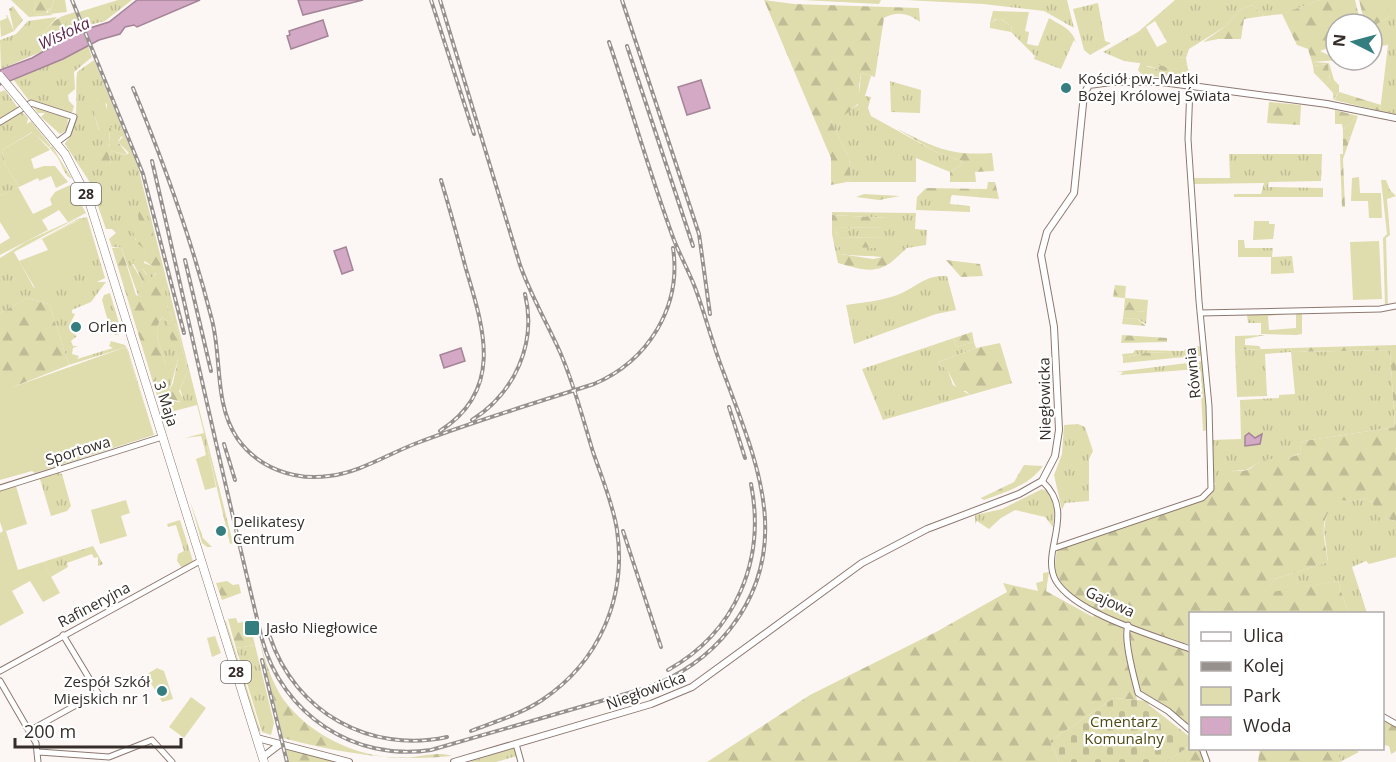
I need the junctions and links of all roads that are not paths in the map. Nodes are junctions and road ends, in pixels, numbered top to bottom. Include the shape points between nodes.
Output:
1 (0, 76) edge
2 (1190, 86) junction
3 (1396, 118) edge
4 (0, 122) edge
5 (56, 143) junction
6 (1396, 306) edge
7 (1200, 314) junction
8 (162, 437) junction
9 (1042, 481) junction
10 (0, 488) edge
11 (1055, 548) junction
12 (200, 561) junction
13 (1128, 625) junction
14 (63, 635) junction
15 (1189, 648) edge
16 (0, 671) edge
17 (0, 681) edge
18 (1189, 728) edge
19 (29, 731) junction
20 (257, 738) junction
21 (280, 744) junction
22 (516, 744) junction
23 (39, 752) junction
24 (264, 760) edge
25 (169, 761) edge
26 (38, 762) edge
27 (349, 762) edge
28 (454, 762) edge
29 (521, 762) edge

1 - 5 main road, 3 Maja / 28, bridge
2 - 3 street, Niegłowicka via 1327,104
2 - 7 street, Równia via 1189,146
2 - 9 street, Niegłowicka via 1148,81 1098,82 1085,90 1074,193 1045,236 1041,255 1054,327 1059,430 1055,456
4 - 5 street via 31,104 74,117 68,134
5 - 8 main road, 3 Maja / 28 via 76,172 89,201
6 - 7 street
7 - 11 street, Równia via 1209,416 1210,492
8 - 10 street, Sportowa
8 - 12 main road, 3 Maja / 28
9 - 11 street, Gajowa via 1057,503
9 - 22 street, Niegłowicka via 927,529 862,563 692,687 651,704
11 - 13 street, Gajowa via 1052,571 1062,588 1084,605
12 - 14 street, Rafineryjna
12 - 20 main road, 3 Maja / 28
13 - 15 street, Gajowa
13 - 18 street via 1137,691
14 - 16 street, Rafineryjna
14 - 19 street via 98,693
17 - 19 street
19 - 23 street
20 - 21 street
20 - 24 main road, 3 Maja / 28
21 - 24 street
21 - 27 street
22 - 28 street, Niegłowicka
22 - 29 street
23 - 25 street via 109,757 152,740
23 - 26 street

